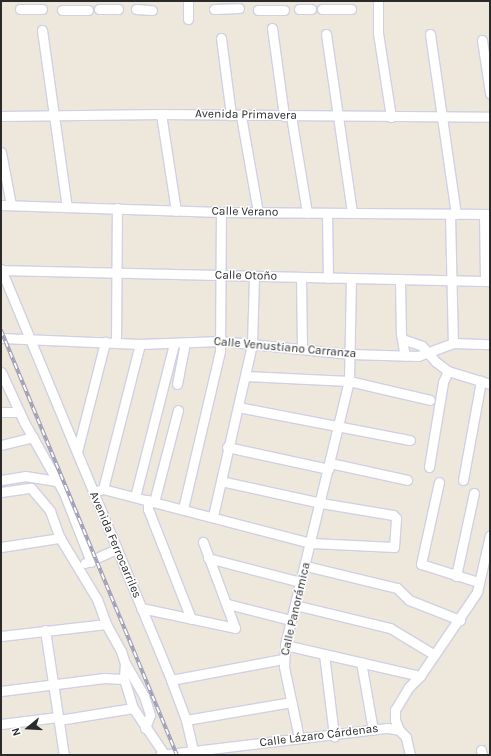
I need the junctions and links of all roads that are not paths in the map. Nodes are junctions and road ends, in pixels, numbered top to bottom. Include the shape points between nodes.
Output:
1 (188, 1) edge
2 (378, 1) edge
3 (31, 5) edge
4 (341, 5) edge
5 (233, 6) edge
6 (67, 7) edge
7 (264, 7) edge
8 (322, 8) dead end
9 (20, 9) dead end
10 (42, 9) dead end
11 (99, 9) dead end
12 (118, 9) dead end
13 (214, 9) dead end
14 (350, 9) dead end
15 (88, 10) dead end
16 (284, 10) dead end
17 (188, 20) dead end
18 (272, 28) dead end
19 (42, 30) dead end
20 (326, 34) dead end
21 (430, 34) dead end
22 (221, 38) dead end
23 (482, 40) dead end
24 (490, 93) edge
25 (55, 114) junction
26 (161, 114) junction
27 (231, 115) junction
28 (1, 116) edge
29 (241, 116) junction
30 (288, 116) junction
31 (442, 116) junction
32 (338, 117) junction
33 (490, 117) edge
34 (391, 118) junction
35 (1, 152) edge
36 (1, 204) edge
37 (11, 205) junction
38 (66, 207) junction
39 (118, 208) junction
40 (176, 211) junction
41 (221, 212) junction
42 (258, 212) junction
43 (307, 213) junction
44 (352, 213) junction
45 (327, 214) junction
46 (453, 214) junction
47 (487, 215) edge
48 (1, 269) edge
49 (116, 272) junction
50 (221, 276) junction
51 (254, 277) junction
52 (301, 277) junction
53 (328, 278) junction
54 (351, 278) junction
55 (400, 279) junction
56 (450, 280) junction
57 (488, 281) edge
58 (30, 337) junction
59 (1, 338) edge
60 (402, 339) junction
61 (221, 341) junction
62 (105, 342) junction
63 (116, 343) junction
64 (186, 343) junction
65 (453, 343) junction
66 (140, 344) junction
67 (174, 344) junction
68 (252, 344) junction
69 (490, 344) edge
70 (302, 349) junction
71 (428, 353) junction
72 (350, 354) junction
73 (405, 356) junction
74 (448, 371) junction
75 (1, 372) edge
76 (246, 376) junction
77 (349, 381) junction
78 (3, 382) edge
79 (486, 383) edge
80 (177, 384) dead end
81 (430, 400) dead end
82 (238, 407) junction
83 (178, 410) dead end
84 (1, 412) edge
85 (19, 412) junction
86 (338, 425) junction
87 (33, 438) junction
88 (410, 440) dead end
89 (1, 445) edge
90 (228, 447) junction
91 (77, 452) junction
92 (329, 466) junction
93 (429, 468) dead end
94 (1, 480) edge
95 (407, 480) dead end
96 (463, 480) dead end
97 (55, 481) junction
98 (221, 481) junction
99 (439, 482) dead end
100 (103, 489) junction
101 (1, 492) edge
102 (93, 492) junction
103 (474, 493) dead end
104 (135, 497) junction
105 (151, 501) junction
106 (321, 503) junction
107 (183, 509) junction
108 (212, 516) junction
109 (490, 535) edge
110 (60, 538) junction
111 (203, 542) dead end
112 (311, 543) junction
113 (1, 547) edge
114 (117, 549) junction
115 (208, 558) junction
116 (91, 562) junction
117 (78, 566) junction
118 (306, 566) junction
119 (456, 576) junction
120 (301, 582) junction
121 (478, 582) junction
122 (228, 604) junction
123 (295, 605) junction
124 (141, 608) junction
125 (191, 619) junction
126 (291, 620) junction
127 (460, 620) junction
128 (106, 624) junction
129 (45, 630) junction
130 (1, 636) edge
131 (285, 645) junction
132 (324, 654) junction
133 (435, 655) junction
134 (283, 659) junction
135 (361, 662) junction
136 (125, 664) junction
137 (420, 676) junction
138 (124, 679) junction
139 (171, 680) junction
140 (53, 686) junction
141 (1, 691) edge
142 (291, 702) junction
143 (133, 708) junction
144 (58, 718) junction
145 (186, 720) junction
146 (1, 724) edge
147 (146, 728) junction
148 (373, 730) junction
149 (399, 730) junction
150 (334, 736) junction
151 (299, 738) junction
152 (193, 753) edge
153 (64, 755) edge
154 (162, 755) edge
155 (410, 755) edge

1 - 17 street
2 - 34 street via 378,21
3 - 9 street
3 - 10 street
4 - 8 street
4 - 14 street
5 - 13 street
6 - 15 street
7 - 16 street
11 - 12 street
18 - 30 street
19 - 25 street
20 - 32 street
21 - 31 street
22 - 27 street
23 - 24 street
25 - 26 street, Avenida Primavera
25 - 28 street, Avenida Primavera
25 - 38 street
26 - 27 street, Avenida Primavera
26 - 40 street
27 - 29 street, Avenida Primavera
29 - 30 street, Avenida Primavera
29 - 42 street
30 - 32 street, Avenida Primavera
30 - 43 street
31 - 33 street, Avenida Primavera
31 - 34 street, Avenida Primavera
31 - 46 street
32 - 34 street, Avenida Primavera
32 - 44 street
35 - 37 street
36 - 37 street, Calle Verano
37 - 38 street, Calle Verano
38 - 39 street, Calle Verano
39 - 40 street, Calle Verano
39 - 49 street
40 - 41 street, Calle Verano
41 - 42 street, Calle Verano
41 - 50 street
42 - 43 street, Calle Verano
43 - 45 street, Calle Verano
44 - 45 street, Calle Verano
44 - 46 street, Calle Verano
45 - 53 street
46 - 47 street, Calle Verano
46 - 56 street
47 - 57 street
48 - 49 street, Calle Otoño
48 - 58 street, Avenida Ferrocarriles
49 - 50 street, Calle Otoño
49 - 63 street
50 - 51 street, Calle Otoño
50 - 61 street
51 - 52 street, Calle Otoño
51 - 68 street
52 - 53 street, Calle Otoño
52 - 70 street
53 - 54 street, Calle Otoño
54 - 55 street, Calle Otoño
54 - 72 street, Calle Panorámica
55 - 56 street, Calle Otoño
55 - 60 street
56 - 57 street, Calle Otoño
56 - 65 street
58 - 59 street, Calle Venustiano Carranza
58 - 62 street, Calle Venustiano Carranza
58 - 91 street, Avenida Ferrocarriles
60 - 71 street via 422,346
60 - 73 street
61 - 64 street, Calle Venustiano Carranza
61 - 68 street, Calle Venustiano Carranza
61 - 107 street via 203,432
62 - 63 street, Calle Venustiano Carranza
62 - 91 street
63 - 66 street, Calle Venustiano Carranza
64 - 67 street, Calle Venustiano Carranza
64 - 80 street
65 - 69 street, Calle Venustiano Carranza
65 - 71 street, Calle Venustiano Carranza
66 - 67 street, Calle Venustiano Carranza
66 - 100 street
67 - 104 street
68 - 70 street, Calle Venustiano Carranza
68 - 76 street
70 - 72 street, Calle Venustiano Carranza
71 - 73 street, Calle Venustiano Carranza
71 - 74 street
72 - 73 street, Calle Venustiano Carranza
72 - 77 street, Calle Panorámica
74 - 79 street
74 - 93 street via 443,382
75 - 78 street
76 - 77 street
76 - 82 street
77 - 81 street
77 - 86 street, Calle Panorámica
78 - 85 street
79 - 96 street
82 - 86 street
82 - 90 street
83 - 105 street
84 - 85 street
85 - 87 street
86 - 88 street
86 - 92 street, Calle Panorámica
87 - 89 street
87 - 97 street
90 - 92 street
90 - 98 street
91 - 102 street, Avenida Ferrocarriles
92 - 95 street
92 - 106 street, Calle Panorámica
94 - 97 street via 25,476
97 - 116 street via 64,493
98 - 106 street
98 - 108 street
99 - 119 street via 421,564
100 - 102 street
100 - 104 street
101 - 110 street via 27,487 36,490 50,511
102 - 114 street, Avenida Ferrocarriles
103 - 119 street
104 - 105 street
105 - 107 street
105 - 125 street via 148,509
106 - 112 street, Calle Panorámica
106 - 112 street via 393,515 396,518 394,547
107 - 108 street
108 - 112 street
109 - 121 street
110 - 113 street
110 - 117 street
111 - 115 street
112 - 118 street, Calle Panorámica
114 - 116 street
114 - 124 street, Avenida Ferrocarriles
115 - 120 street
115 - 122 street
116 - 117 street
117 - 128 street via 97,599
118 - 120 street, Calle Panorámica
118 - 127 street via 397,588 409,600
119 - 121 street
120 - 123 street, Calle Panorámica
121 - 127 street via 477,592
122 - 125 street via 236,626 233,629
122 - 126 street
123 - 126 street, Calle Panorámica
123 - 133 street via 390,628
124 - 125 street
124 - 139 street, Avenida Ferrocarriles
126 - 131 street, Calle Panorámica
127 - 133 street
128 - 129 street
128 - 136 street
129 - 130 street
129 - 140 street
131 - 132 street
131 - 134 street, Calle Panorámica
132 - 135 street
132 - 150 street
133 - 137 street
134 - 139 street
134 - 142 street, Calle Panorámica
135 - 137 street
135 - 148 street
136 - 138 street
136 - 147 street via 144,696 150,715
137 - 149 street via 408,688 395,710
138 - 140 street via 104,678
138 - 143 street
139 - 145 street, Avenida Ferrocarriles
140 - 141 street
140 - 144 street
142 - 145 street
142 - 151 street, Calle Panorámica
143 - 144 street
143 - 147 street
144 - 146 street
144 - 153 street
145 - 152 street, Avenida Ferrocarriles
147 - 154 street
148 - 149 street, Calle Lázaro Cárdenas
148 - 150 street, Calle Lázaro Cárdenas
149 - 155 street via 406,737
150 - 151 street, Calle Lázaro Cárdenas
151 - 152 street, Calle Lázaro Cárdenas
152 - 154 street, Calle Lázaro Cárdenas

